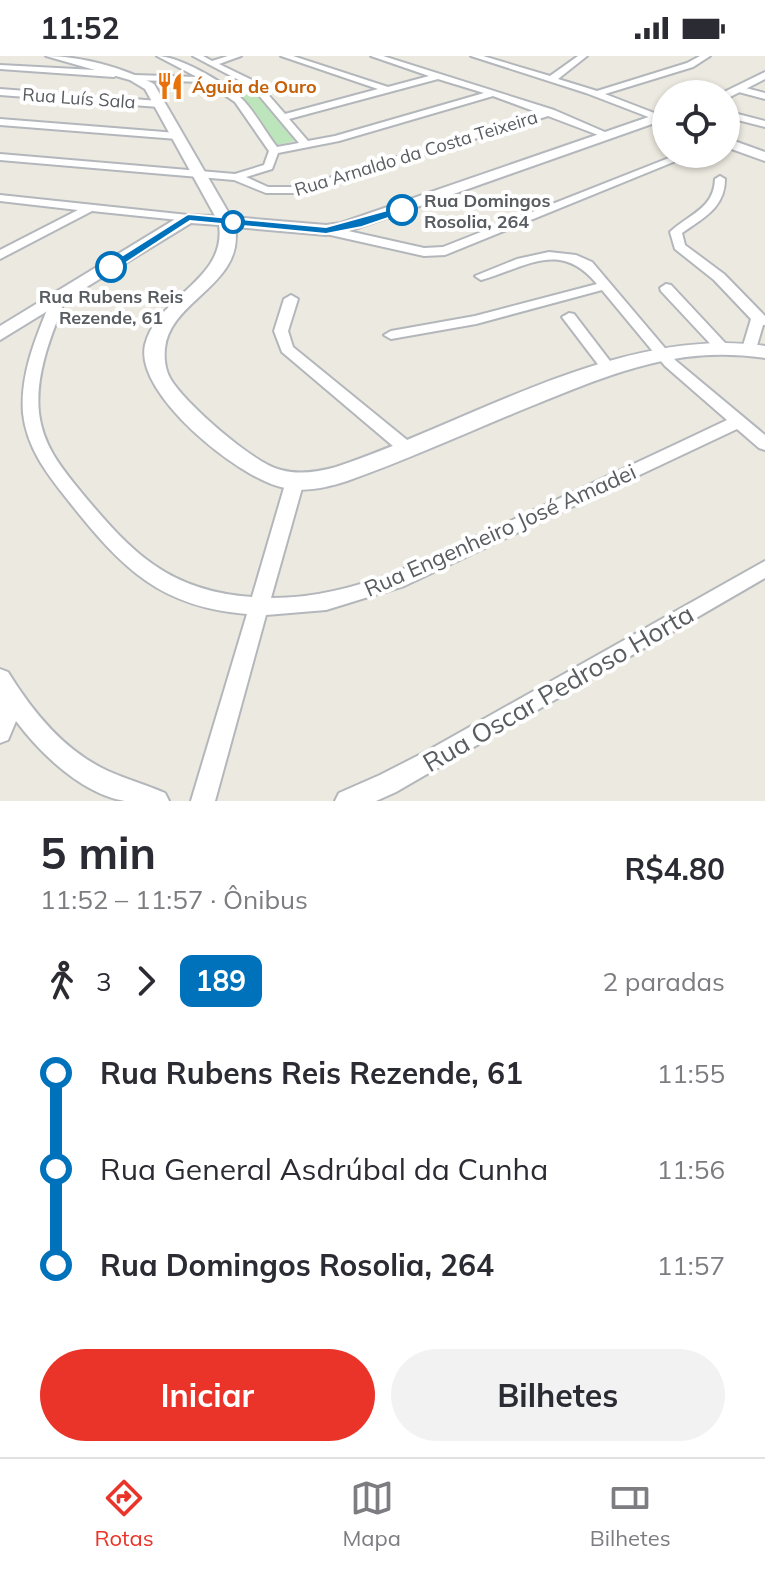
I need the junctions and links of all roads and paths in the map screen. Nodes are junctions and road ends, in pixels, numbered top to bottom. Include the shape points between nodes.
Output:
1 (52, 56) edge
2 (161, 56) edge
3 (197, 56) edge
4 (237, 56) edge
5 (285, 56) edge
6 (375, 56) edge
7 (475, 56) edge
8 (507, 56) edge
9 (583, 56) edge
10 (706, 56) edge
11 (675, 60) dead end
12 (498, 62) junction
13 (213, 63) junction
14 (0, 67) edge
15 (670, 71) junction
16 (114, 74) junction
17 (234, 74) junction
18 (765, 75) edge
19 (441, 76) junction
20 (134, 78) junction
21 (552, 79) junction
22 (209, 80) junction
23 (740, 88) edge
24 (388, 90) junction
25 (0, 92) edge
26 (493, 93) junction
27 (740, 93) edge
28 (597, 94) junction
29 (765, 96) edge
30 (159, 104) junction
31 (551, 112) junction
32 (652, 114) edge
33 (285, 117) junction
34 (740, 118) edge
35 (0, 122) edge
36 (652, 122) edge
37 (765, 124) edge
38 (177, 136) junction
39 (609, 136) junction
40 (304, 143) junction
41 (740, 147) edge
42 (274, 151) junction
43 (0, 157) edge
44 (765, 157) edge
45 (653, 168) edge
46 (199, 174) junction
47 (236, 177) junction
48 (720, 179) dead end
49 (0, 198) edge
50 (92, 207) junction
51 (188, 218) junction
52 (226, 222) junction
53 (326, 230) junction
54 (0, 255) edge
55 (481, 276) dead end
56 (604, 286) junction
57 (666, 288) dead end
58 (291, 299) dead end
59 (58, 300) junction
60 (569, 317) dead end
61 (762, 319) edge
62 (0, 334) edge
63 (391, 335) dead end
64 (722, 348) junction
65 (757, 350) edge
66 (662, 354) junction
67 (608, 368) junction
68 (737, 422) junction
69 (765, 444) edge
70 (406, 448) junction
71 (295, 481) junction
72 (765, 569) edge
73 (258, 608) junction
74 (0, 679) edge
75 (13, 701) junction
76 (0, 732) edge
77 (157, 801) edge
78 (203, 801) edge
79 (347, 801) edge

1 - 16 street
2 - 22 street
3 - 13 street
4 - 13 street
5 - 24 street
6 - 19 street
7 - 12 street
8 - 12 street
9 - 21 street
10 - 15 street
11 - 15 street
12 - 21 street
13 - 17 street
14 - 16 street
15 - 28 street
16 - 20 street
17 - 22 street
17 - 33 street via 255,85
18 - 23 street
19 - 24 street
19 - 26 street
20 - 22 street
20 - 30 street via 150,87
21 - 28 street
22 - 42 street via 238,100
24 - 33 street
25 - 30 street, Rua Luís Sala
26 - 31 street
26 - 40 street via 336,139
27 - 29 street
28 - 32 street
30 - 38 street
31 - 39 street
31 - 47 street, Rua Arnaldo da Costa Teixeira via 301,190 266,190
33 - 40 street
34 - 37 street
35 - 38 street
36 - 39 street
38 - 46 street
39 - 53 street via 372,220
40 - 42 street
41 - 44 street
42 - 47 street via 268,167
43 - 46 street, Rua Arnaldo da Costa Teixeira
45 - 53 street via 445,251 424,252
46 - 47 street, Rua Arnaldo da Costa Teixeira
46 - 52 street
48 - 61 street via 719,196 675,238
49 - 50 street
50 - 51 street
50 - 54 street
51 - 52 street
51 - 59 street
52 - 53 street
52 - 71 street via 229,242 223,261 164,328 155,365 166,389 233,454 261,472
55 - 56 street via 559,255 579,259
56 - 63 street via 476,320
56 - 66 street
57 - 64 street
58 - 70 street via 281,331 287,349
59 - 62 street
59 - 73 street, Rua Engenheiro José Amadei via 32,372 29,409 43,453 89,515 160,581 202,597
60 - 67 street
61 - 65 street
64 - 65 street
64 - 66 street
66 - 67 street
66 - 68 street
67 - 70 street
68 - 69 street
68 - 73 street, Rua Engenheiro José Amadei via 382,585 326,602
70 - 71 street via 317,480
71 - 73 street
72 - 79 street, Rua Oscar Pedroso Horta via 435,759
73 - 78 street
74 - 75 street
75 - 76 street
75 - 77 street via 59,750 96,778

